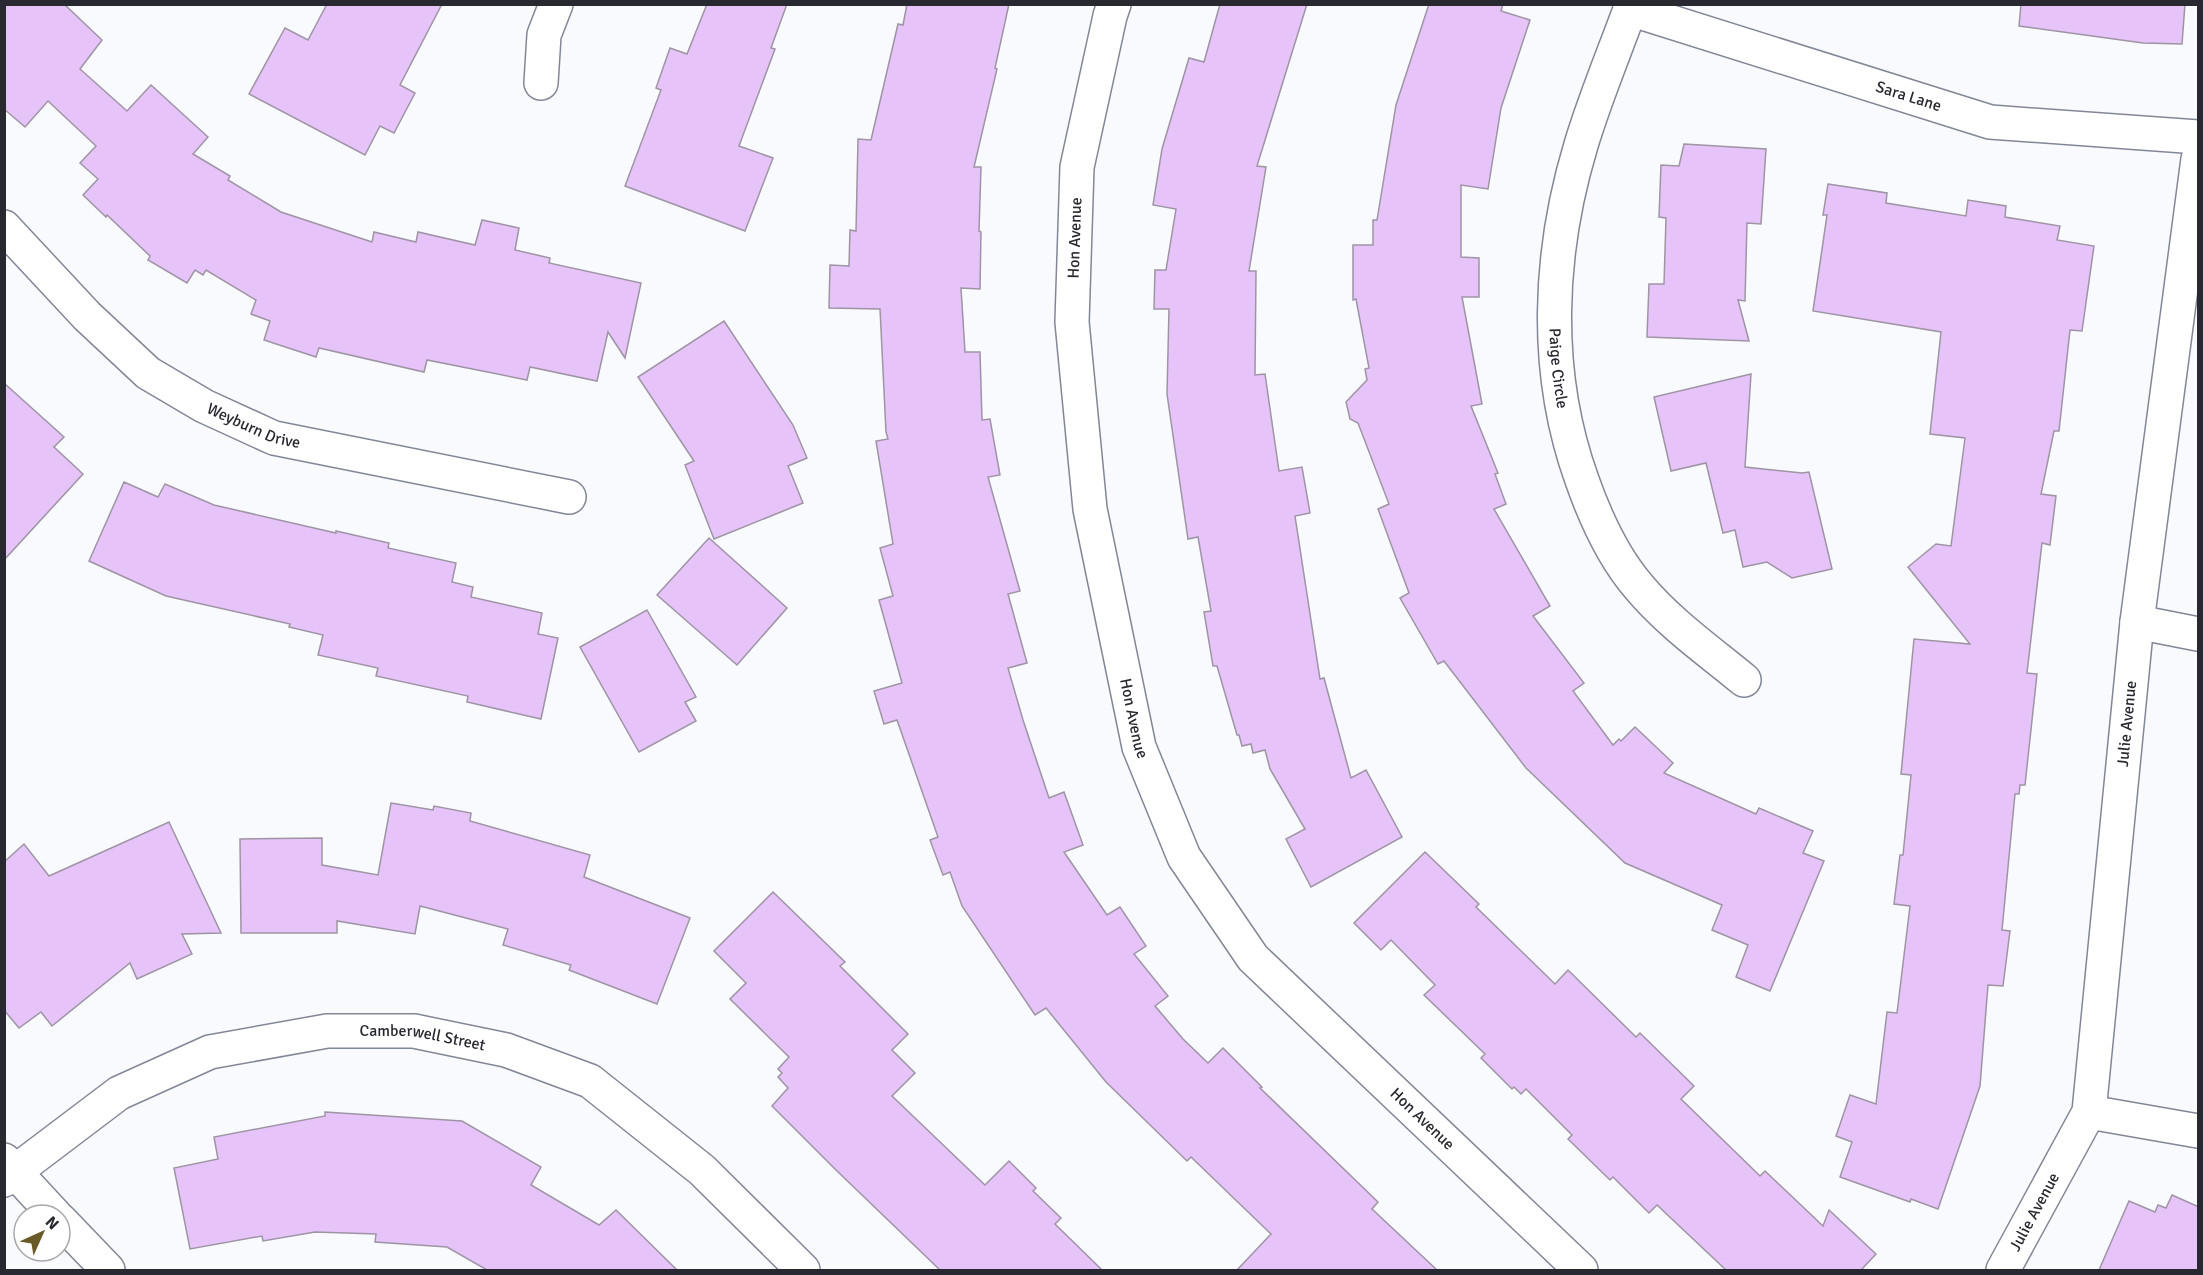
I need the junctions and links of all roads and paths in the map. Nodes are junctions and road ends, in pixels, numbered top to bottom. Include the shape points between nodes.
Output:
1 (556, 4) edge
2 (1114, 4) edge
3 (1631, 7) edge
4 (541, 83) dead end
5 (2199, 136) edge
6 (2199, 159) edge
7 (4, 227) edge
8 (569, 497) dead end
9 (2137, 622) junction
10 (2199, 634) edge
11 (1744, 680) dead end
12 (2089, 1112) junction
13 (2199, 1131) edge
14 (8, 1171) edge
15 (42, 1203) edge
16 (72, 1232) edge
17 (108, 1270) edge
18 (803, 1270) edge
19 (1581, 1270) edge
20 (2003, 1270) edge

1 - 4 street via 544,35
2 - 19 street, Hon Avenue via 1077,167 1072,322 1090,509 1138,747 1184,857 1253,958
3 - 5 street, Sara Lane via 1990,122
3 - 11 street, Paige Circle via 1581,144 1559,242 1554,348 1561,404 1574,459 1593,511 1621,563 1657,607
6 - 9 street, Julie Avenue
7 - 8 street, Weyburn Drive via 87,316 148,373 204,406 274,438
9 - 10 street
9 - 12 street, Julie Avenue
12 - 13 street
12 - 20 street, Julie Avenue
14 - 15 street
14 - 18 street, Camberwell Street via 119,1093 210,1052 327,1031 414,1031 506,1050 590,1081 702,1170
16 - 17 street

